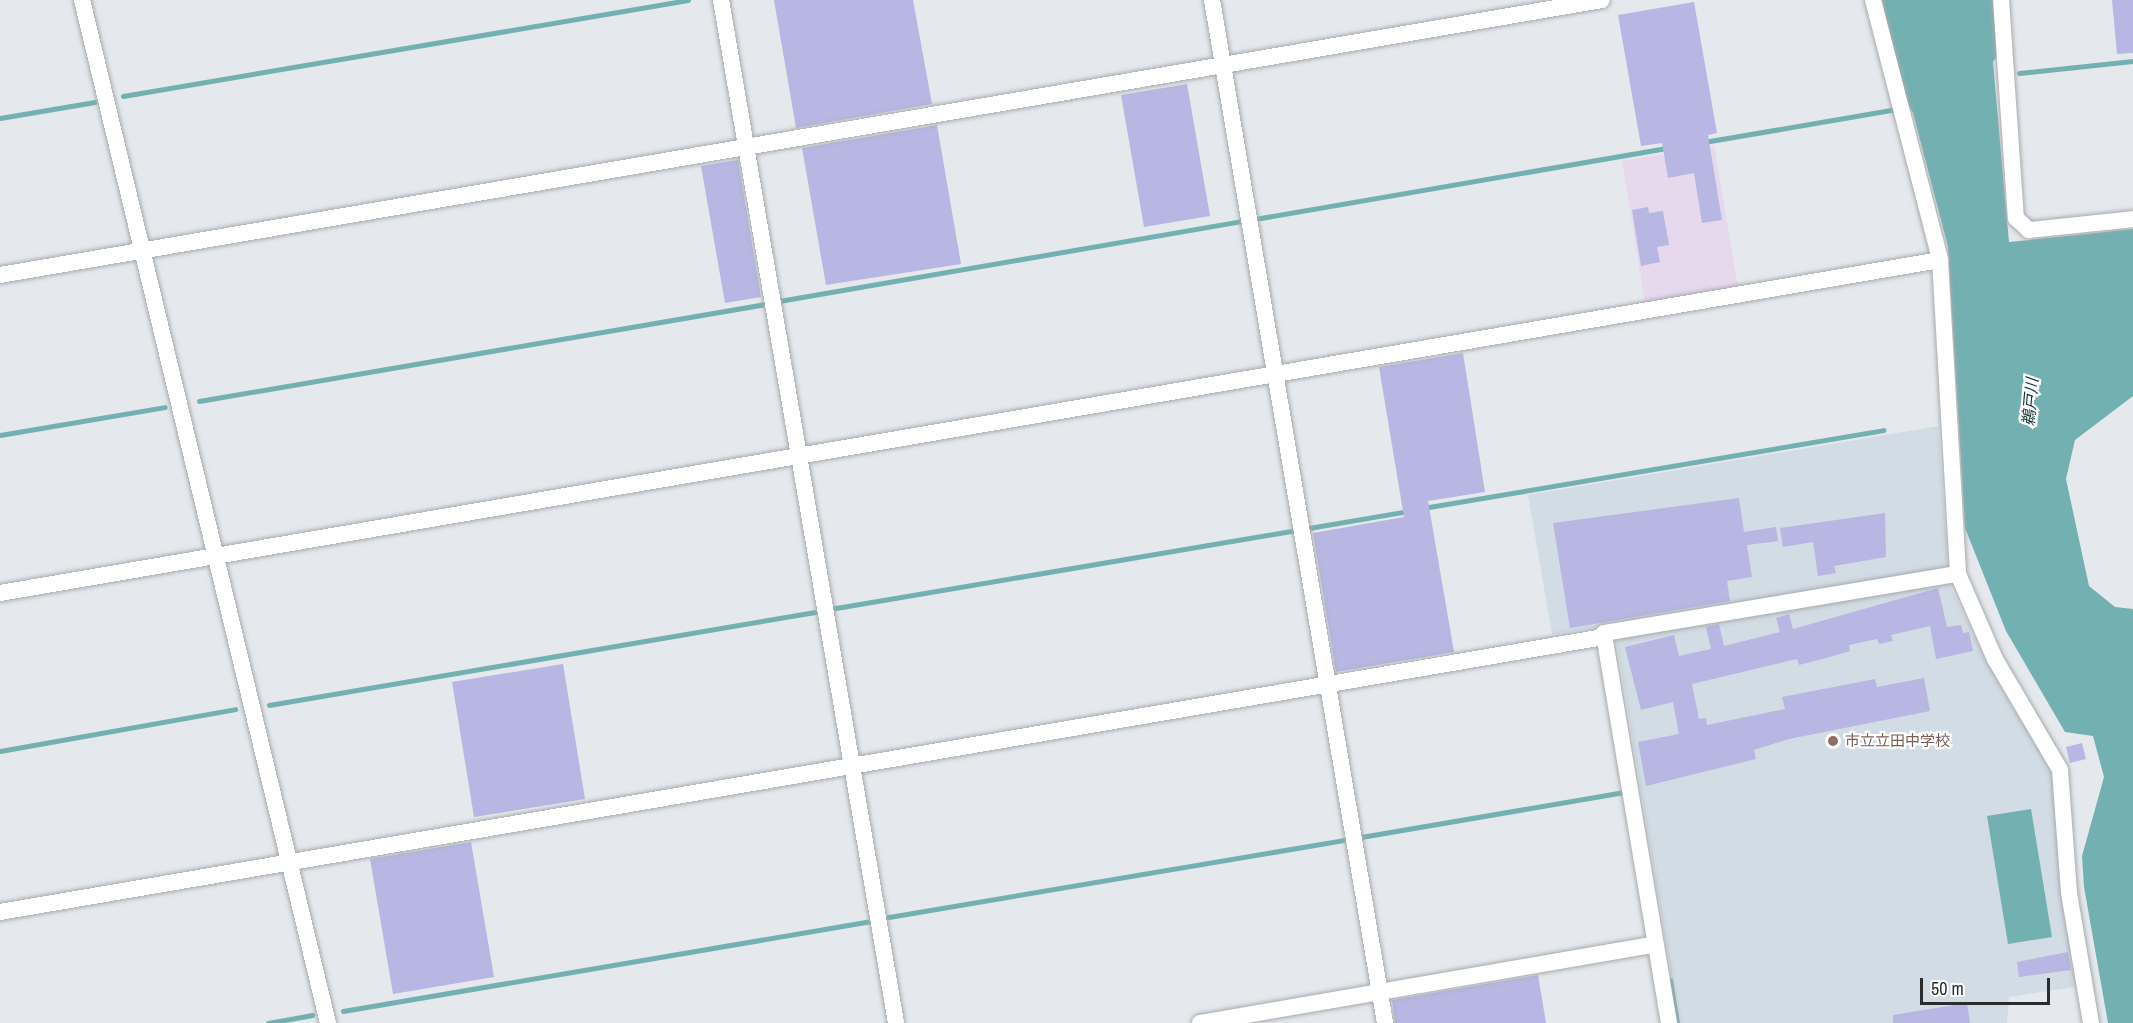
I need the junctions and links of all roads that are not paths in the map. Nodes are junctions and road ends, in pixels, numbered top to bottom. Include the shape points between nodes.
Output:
1 (82, 0) edge
2 (720, 0) edge
3 (1212, 0) edge
4 (1602, 0) edge
5 (1874, 0) edge
6 (2001, 0) edge
7 (1224, 66) junction
8 (746, 148) junction
9 (2133, 219) edge
10 (142, 250) junction
11 (1940, 260) junction
12 (0, 274) edge
13 (1275, 374) junction
14 (798, 456) junction
15 (216, 555) junction
16 (1958, 574) junction
17 (0, 593) edge
18 (1604, 637) junction
19 (1329, 684) junction
20 (852, 764) junction
21 (291, 863) junction
22 (0, 912) edge
23 (1655, 944) junction
24 (1381, 992) junction
25 (328, 1023) edge
26 (896, 1023) edge
27 (1200, 1023) edge
28 (1385, 1023) edge
29 (1669, 1023) edge
30 (2091, 1023) edge

1 - 10 street
2 - 8 street
3 - 7 street
4 - 7 street
5 - 11 street
6 - 9 street via 2016,218 2029,230
7 - 8 street
7 - 13 street
8 - 10 street
8 - 14 street
10 - 12 street
10 - 15 street
11 - 13 street
11 - 16 street
13 - 14 street
13 - 19 street
14 - 15 street
14 - 20 street
15 - 17 street
15 - 21 street
16 - 18 street
16 - 30 street via 1995,660 2060,770 2069,893
18 - 19 street
18 - 23 street
19 - 20 street
19 - 24 street
20 - 21 street
20 - 26 street
21 - 22 street
21 - 25 street
23 - 24 street
23 - 29 street
24 - 27 street
24 - 28 street

